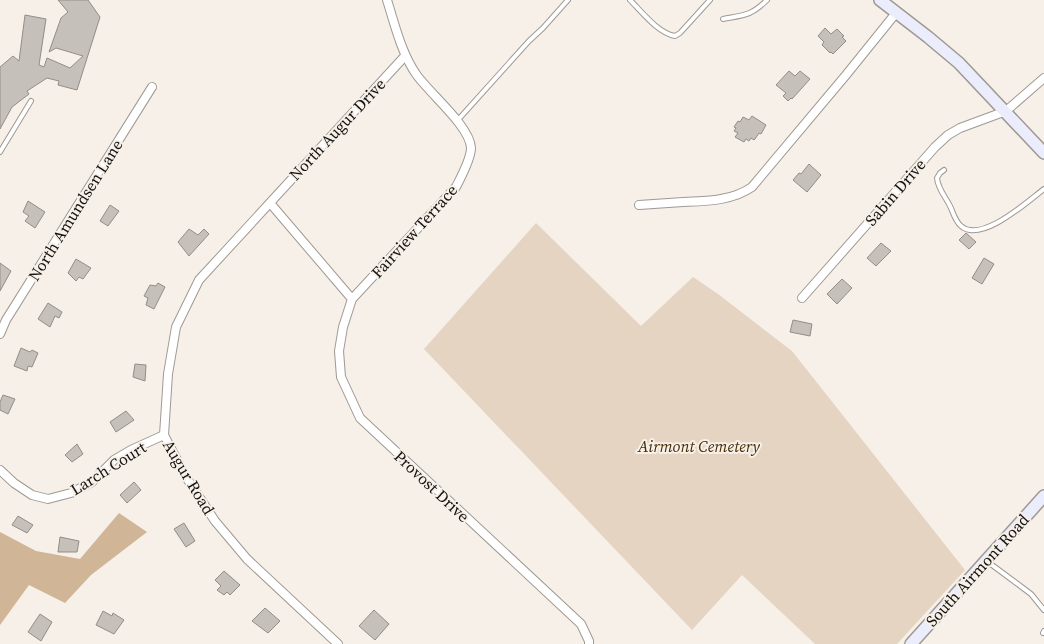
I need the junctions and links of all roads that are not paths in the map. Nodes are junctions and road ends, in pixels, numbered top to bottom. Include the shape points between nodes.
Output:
1 (387, 0) edge
2 (568, 0) edge
3 (630, 0) edge
4 (710, 0) edge
5 (767, 0) edge
6 (880, 0) edge
7 (896, 13) junction
8 (723, 19) dead end
9 (405, 56) junction
10 (1044, 78) edge
11 (152, 87) dead end
12 (31, 101) dead end
13 (1006, 111) junction
14 (457, 121) junction
15 (0, 152) edge
16 (1044, 153) edge
17 (944, 170) dead end
18 (1044, 189) edge
19 (270, 203) junction
20 (639, 205) dead end
21 (802, 298) dead end
22 (352, 299) junction
23 (0, 334) edge
24 (164, 435) junction
25 (0, 470) edge
26 (1044, 496) edge
27 (986, 561) junction
28 (1044, 610) edge
29 (338, 644) edge
30 (590, 644) edge
31 (911, 644) edge

1 - 9 street, Fairview Terrace
2 - 14 lane
3 - 4 lane via 658,27 675,36
5 - 8 lane via 749,14
6 - 7 street
7 - 13 street via 959,63
7 - 20 street via 752,187 726,199
9 - 14 street, Fairview Terrace
9 - 19 street, North Augur Drive
10 - 13 street
11 - 23 street, North Amundsen Lane
12 - 15 lane
13 - 16 street
13 - 21 street, Sabin Drive via 948,135
14 - 22 street, Fairview Terrace via 467,134 470,148 456,187
17 - 18 lane via 938,175 940,189 959,224 968,230 993,225 1008,217
19 - 22 street
19 - 24 street, Augur Road via 199,280 176,327 168,374
22 - 30 street, Provost Drive via 340,343 340,377 360,418 581,624
24 - 25 street, Larch Court via 114,460 92,482 71,493 48,499 32,495
24 - 29 street, Augur Road via 186,477 215,521 247,559
26 - 27 street, South Airmont Road
27 - 28 lane via 1031,594
27 - 31 street, South Airmont Road

